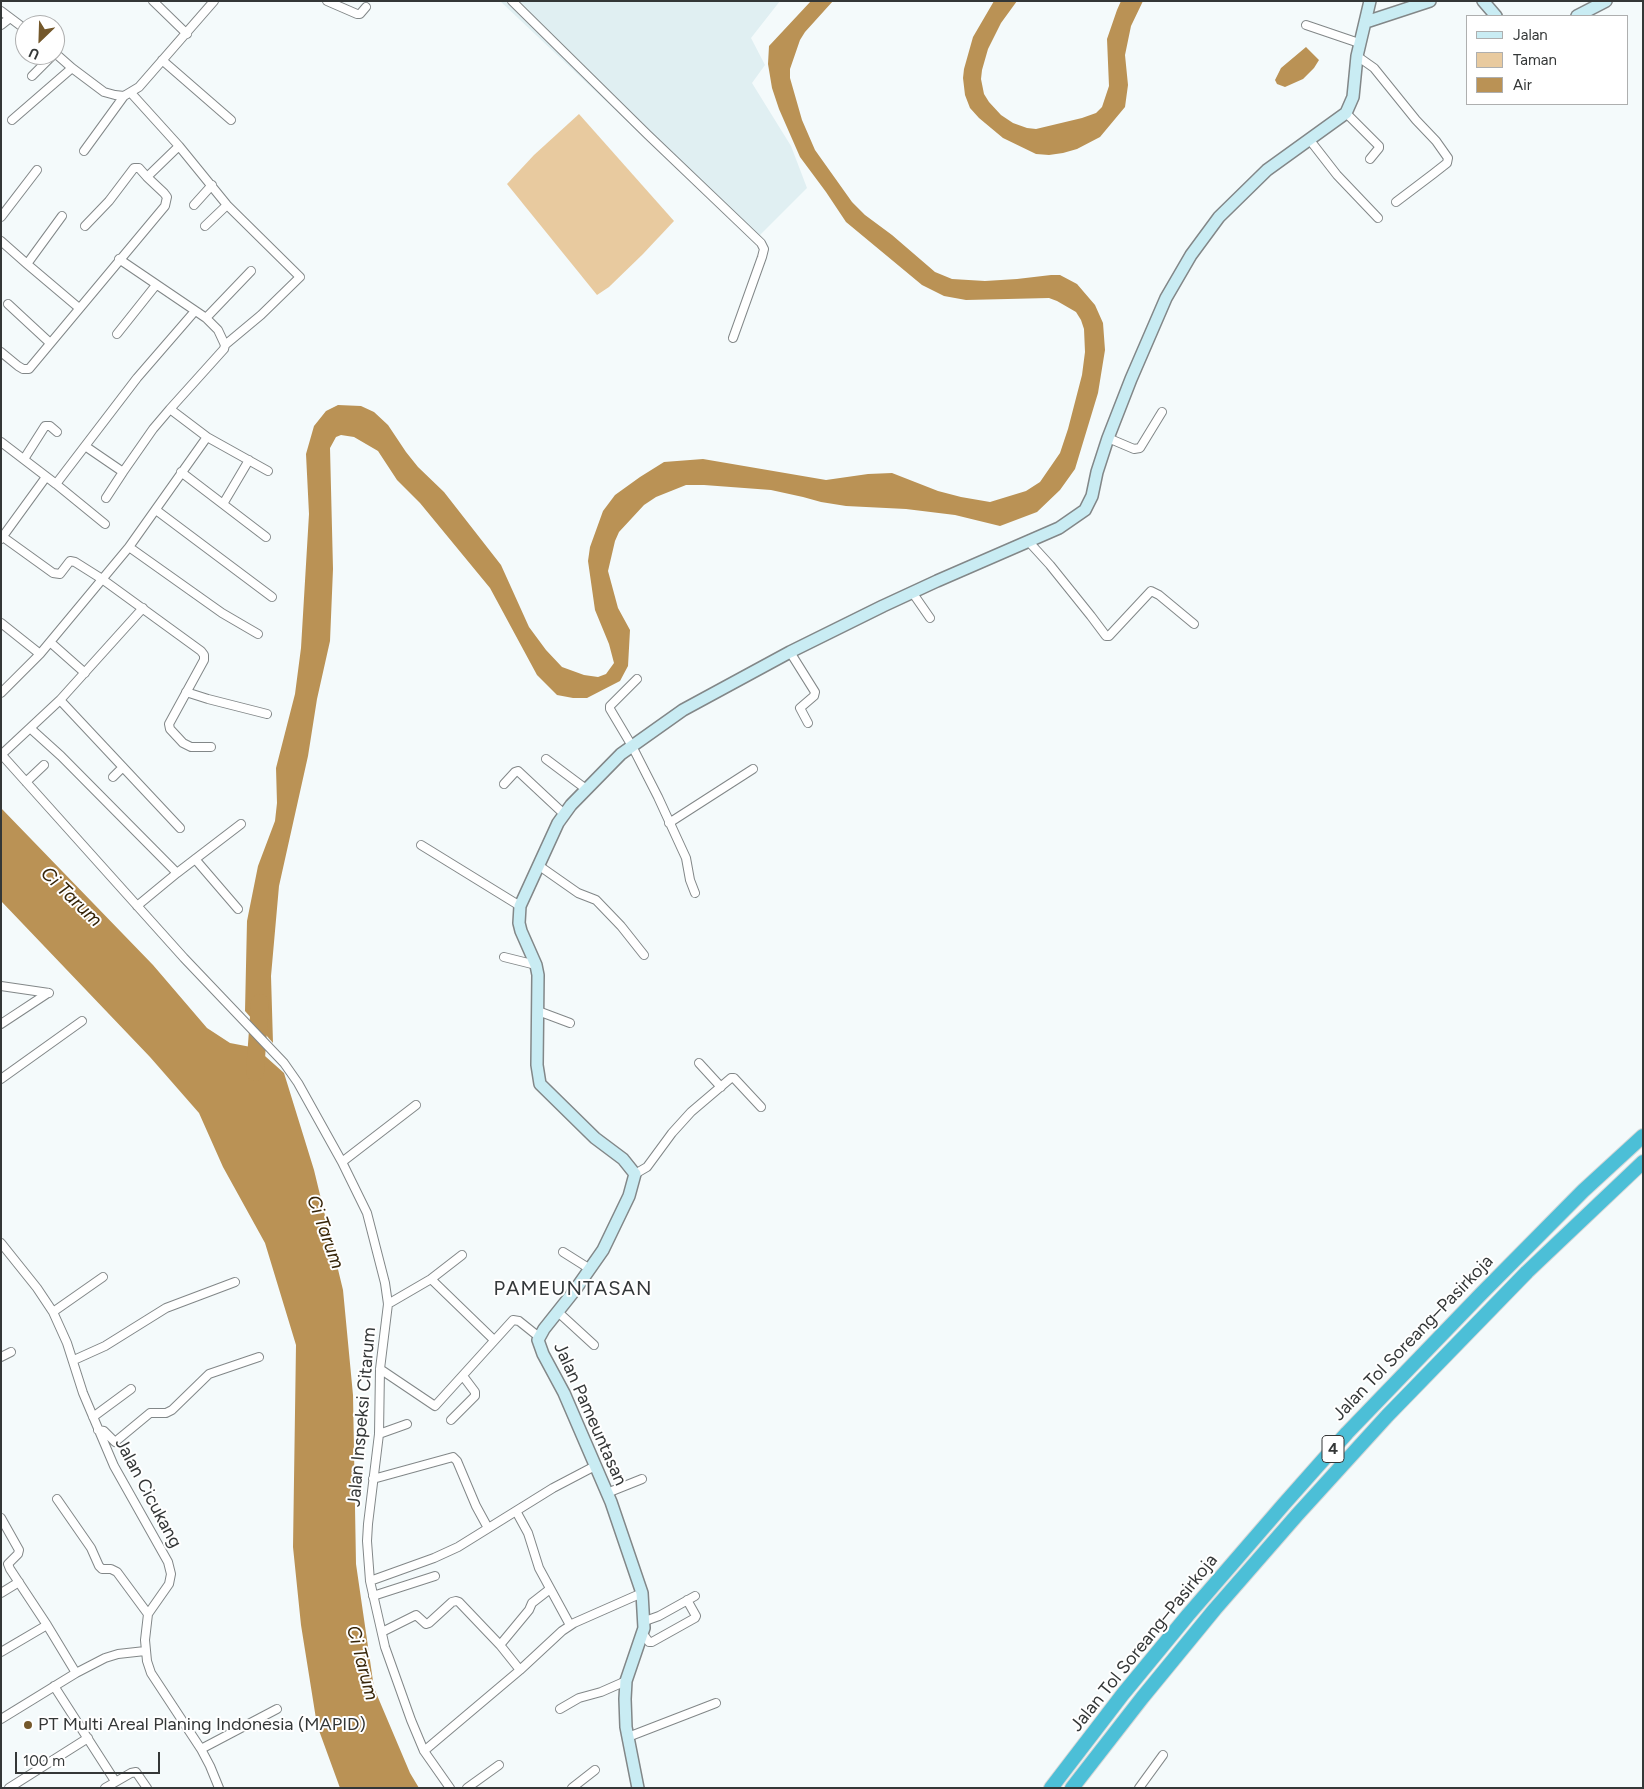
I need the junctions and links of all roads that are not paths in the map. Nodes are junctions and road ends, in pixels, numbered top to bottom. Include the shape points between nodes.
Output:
1 (153, 1) edge
2 (214, 1) edge
3 (326, 1) edge
4 (512, 1) edge
5 (1370, 1) edge
6 (1430, 1) edge
7 (1484, 1) edge
8 (1606, 1) edge
9 (366, 7) dead end
10 (1, 11) edge
11 (1495, 15) edge
12 (1579, 15) edge
13 (10, 18) junction
14 (15, 22) edge
15 (1366, 22) junction
16 (1306, 24) dead end
17 (1, 25) edge
18 (187, 34) junction
19 (1360, 43) junction
20 (1357, 56) junction
21 (162, 60) junction
22 (65, 63) edge
23 (43, 65) edge
24 (72, 68) junction
25 (32, 76) dead end
26 (128, 94) junction
27 (1346, 113) junction
28 (12, 120) dead end
29 (231, 120) dead end
30 (1309, 139) junction
31 (179, 146) junction
32 (84, 151) dead end
33 (1370, 158) dead end
34 (37, 170) dead end
35 (147, 177) junction
36 (212, 185) junction
37 (1396, 202) dead end
38 (194, 204) dead end
39 (227, 205) junction
40 (62, 216) dead end
41 (1, 218) edge
42 (1378, 218) dead end
43 (85, 226) dead end
44 (205, 226) dead end
45 (1, 241) edge
46 (119, 259) junction
47 (27, 264) junction
48 (251, 271) dead end
49 (156, 285) junction
50 (8, 304) dead end
51 (79, 308) junction
52 (195, 311) junction
53 (206, 318) junction
54 (117, 334) dead end
55 (733, 338) dead end
56 (50, 342) junction
57 (225, 346) junction
58 (1, 352) edge
59 (170, 409) junction
60 (1162, 412) dead end
61 (57, 432) dead end
62 (207, 437) junction
63 (1108, 438) junction
64 (1, 442) edge
65 (85, 446) junction
66 (24, 459) junction
67 (249, 460) junction
68 (268, 471) dead end
69 (123, 472) junction
70 (181, 472) junction
71 (46, 477) junction
72 (56, 484) junction
73 (106, 498) dead end
74 (222, 504) junction
75 (156, 510) junction
76 (105, 524) dead end
77 (266, 537) dead end
78 (2, 538) edge
79 (1029, 542) junction
80 (129, 547) junction
81 (102, 579) junction
82 (912, 592) junction
83 (272, 597) dead end
84 (143, 608) junction
85 (930, 618) dead end
86 (1, 622) edge
87 (1194, 624) dead end
88 (258, 634) dead end
89 (50, 642) junction
90 (790, 652) junction
91 (40, 654) junction
92 (85, 672) junction
93 (637, 679) dead end
94 (186, 692) junction
95 (1, 693) edge
96 (60, 700) junction
97 (267, 714) dead end
98 (808, 722) dead end
99 (30, 728) junction
100 (632, 746) junction
101 (211, 747) dead end
102 (2, 754) edge
103 (546, 760) dead end
104 (44, 765) dead end
105 (123, 767) junction
106 (753, 769) dead end
107 (113, 777) dead end
108 (26, 782) junction
109 (504, 784) dead end
110 (586, 789) junction
111 (564, 814) junction
112 (669, 822) junction
113 (241, 824) dead end
114 (180, 828) dead end
115 (421, 846) dead end
116 (195, 859) junction
117 (538, 865) junction
118 (177, 873) junction
119 (695, 893) dead end
120 (137, 906) junction
121 (520, 906) junction
122 (238, 909) dead end
123 (644, 955) dead end
124 (504, 957) dead end
125 (536, 965) junction
126 (1, 986) edge
127 (538, 1011) junction
128 (82, 1021) dead end
129 (570, 1023) dead end
130 (1, 1024) edge
131 (699, 1063) dead end
132 (1, 1079) edge
133 (721, 1087) junction
134 (416, 1105) dead end
135 (761, 1107) dead end
136 (1643, 1136) edge
137 (342, 1162) junction
138 (1643, 1162) edge
139 (635, 1174) junction
140 (1, 1243) edge
141 (563, 1252) dead end
142 (462, 1255) dead end
143 (590, 1269) junction
144 (103, 1277) dead end
145 (431, 1279) junction
146 (235, 1282) dead end
147 (388, 1304) junction
148 (53, 1312) junction
149 (558, 1312) junction
150 (539, 1337) junction
151 (494, 1340) junction
152 (594, 1345) dead end
153 (10, 1352) dead end
154 (1, 1357) edge
155 (259, 1357) dead end
156 (74, 1360) junction
157 (380, 1369) junction
158 (463, 1376) junction
159 (131, 1389) dead end
160 (93, 1417) junction
161 (452, 1420) dead end
162 (407, 1424) dead end
163 (98, 1430) junction
164 (379, 1434) junction
165 (595, 1466) junction
166 (373, 1479) junction
167 (642, 1479) dead end
168 (607, 1493) junction
169 (57, 1499) dead end
170 (516, 1511) junction
171 (1, 1518) edge
172 (488, 1528) junction
173 (5, 1533) edge
174 (435, 1576) dead end
175 (370, 1581) junction
176 (19, 1582) junction
177 (550, 1589) junction
178 (1, 1593) edge
179 (642, 1593) junction
180 (373, 1596) junction
181 (148, 1614) junction
182 (645, 1621) junction
183 (47, 1625) junction
184 (570, 1625) junction
185 (382, 1632) junction
186 (643, 1634) junction
187 (500, 1645) junction
188 (1, 1652) edge
189 (145, 1652) junction
190 (520, 1670) junction
191 (76, 1673) junction
192 (626, 1682) junction
193 (54, 1686) junction
194 (716, 1703) dead end
195 (277, 1709) dead end
196 (560, 1709) dead end
197 (1, 1719) edge
198 (628, 1737) junction
199 (88, 1738) junction
200 (201, 1749) junction
201 (424, 1751) junction
202 (1163, 1755) dead end
203 (499, 1765) dead end
204 (595, 1770) dead end
205 (115, 1781) junction
206 (9, 1788) edge
207 (105, 1788) edge
208 (147, 1788) edge
209 (219, 1788) edge
210 (450, 1788) edge
211 (467, 1788) edge
212 (572, 1788) edge
213 (638, 1788) edge
214 (1051, 1788) edge
215 (1072, 1788) edge
216 (1139, 1788) edge

1 - 18 street
2 - 18 street
3 - 9 street via 356,14
4 - 55 street via 761,243 764,249 762,257
5 - 15 street
6 - 15 street
7 - 11 street
8 - 12 street
10 - 13 street
13 - 14 street
13 - 17 street
15 - 19 street
16 - 19 street
18 - 21 street
19 - 20 street
20 - 27 street via 1353,97
20 - 37 street via 1374,68 1448,158 1447,163 1434,174
21 - 26 street
21 - 29 street
22 - 24 street
23 - 25 street
24 - 26 street via 104,92
24 - 28 street
26 - 31 street
26 - 32 street
27 - 30 street
27 - 33 street via 1379,146
30 - 42 street via 1337,175
30 - 63 street via 1267,170 1244,192 1212,225 1191,254 1166,298
31 - 35 street
31 - 36 street
34 - 41 street
35 - 43 street via 139,168 134,168
35 - 46 street via 164,192 167,197 165,206
36 - 38 street
36 - 39 street
39 - 44 street
39 - 57 street via 300,277
40 - 47 street
45 - 47 street
46 - 49 street
46 - 51 street
47 - 51 street
48 - 53 street
49 - 52 street
49 - 54 street
50 - 56 street
51 - 56 street
52 - 53 street
52 - 65 street via 137,378
53 - 57 street via 218,330
56 - 58 street via 29,369 18,366
57 - 59 street
59 - 62 street
59 - 69 street
60 - 63 street via 1140,448
61 - 66 street via 45,426
62 - 67 street
62 - 70 street
63 - 79 street via 1085,510 1059,528
64 - 66 street
65 - 69 street
65 - 72 street
66 - 71 street
67 - 68 street
67 - 74 street
69 - 73 street
70 - 74 street
70 - 75 street
71 - 72 street
71 - 78 street
72 - 76 street
74 - 77 street
75 - 80 street
75 - 83 street
78 - 81 street via 53,573 60,574 73,561
79 - 82 street
79 - 87 street via 1106,636 1151,592
80 - 81 street
80 - 88 street via 222,613
81 - 84 street
81 - 89 street
82 - 85 street
82 - 90 street
84 - 92 street
84 - 94 street via 204,655 202,665
86 - 91 street
89 - 91 street
89 - 92 street
90 - 98 street via 814,692 814,696 800,708
90 - 100 street via 683,710
91 - 95 street
92 - 96 street
93 - 100 street via 610,709
94 - 97 street
94 - 101 street via 169,724 170,729 183,743 192,747
96 - 99 street
96 - 105 street
99 - 102 street
99 - 118 street
100 - 110 street
100 - 112 street
102 - 108 street, Jalan Inspeksi Citarum
103 - 110 street
104 - 108 street
105 - 107 street
105 - 114 street
106 - 112 street
108 - 120 street, Jalan Inspeksi Citarum
109 - 111 street via 518,771
110 - 111 street
111 - 117 street
112 - 119 street via 686,858
113 - 116 street
115 - 121 street
116 - 118 street
116 - 122 street
117 - 121 street
117 - 123 street via 578,893 596,900
118 - 120 street
120 - 137 street, Jalan Inspeksi Citarum via 280,1058 298,1083
121 - 125 street via 519,923
124 - 125 street
125 - 127 street
126 - 130 street via 51,993
127 - 129 street
127 - 139 street via 540,1084 583,1127 623,1159
128 - 132 street
131 - 133 street
133 - 135 street via 734,1078
133 - 139 street via 691,1112 647,1167
134 - 137 street
136 - 214 highway, Jalan Tol Soreang–Pasirkoja / 4 via 1583,1190 1347,1433 1188,1616
137 - 147 street, Jalan Inspeksi Citarum via 367,1213
138 - 215 highway, Jalan Tol Soreang–Pasirkoja / 4 via 1527,1272 1386,1416 1215,1609
139 - 143 street, Jalan Pameuntasan via 630,1196
140 - 148 street, Jalan Cicukang
141 - 143 street
142 - 145 street
143 - 149 street, Jalan Pameuntasan
144 - 148 street
145 - 147 street
145 - 151 street
146 - 156 street via 166,1308 105,1346
147 - 157 street, Jalan Inspeksi Citarum
148 - 156 street, Jalan Cicukang
149 - 150 street, Jalan Pameuntasan
149 - 152 street
150 - 151 street via 513,1320
150 - 165 street, Jalan Pameuntasan via 543,1354 564,1393
151 - 158 street
153 - 154 street
155 - 163 street via 209,1374 172,1410 146,1415 115,1442 104,1431
156 - 160 street, Jalan Cicukang
157 - 158 street via 435,1406
157 - 164 street, Jalan Inspeksi Citarum
158 - 161 street via 475,1396
159 - 160 street
160 - 163 street, Jalan Cicukang
162 - 164 street
163 - 181 street, Jalan Cicukang via 114,1466 168,1562 169,1584
164 - 166 street, Jalan Inspeksi Citarum
165 - 168 street, Jalan Pameuntasan
165 - 170 street
166 - 172 street via 453,1457
166 - 175 street, Jalan Inspeksi Citarum via 367,1541
167 - 168 street
168 - 179 street, Jalan Pameuntasan
169 - 181 street via 91,1548 99,1566 117,1572
170 - 172 street
170 - 177 street
171 - 173 street
172 - 175 street via 434,1558
173 - 176 street via 19,1550 8,1564
174 - 180 street
175 - 180 street, Jalan Inspeksi Citarum
176 - 178 street
176 - 183 street
177 - 184 street
177 - 187 street via 532,1603
179 - 182 street, Jalan Pameuntasan
179 - 184 street
180 - 185 street, Jalan Inspeksi Citarum
181 - 189 street, Jalan Cicukang
182 - 186 street, Jalan Pameuntasan
182 - 186 street via 691,1598 695,1618 652,1642
183 - 188 street
183 - 191 street
184 - 190 street
185 - 187 street via 416,1615 429,1623 456,1601
185 - 201 street, Jalan Inspeksi Citarum
186 - 192 street, Jalan Pameuntasan
187 - 190 street
189 - 191 street via 112,1656
189 - 200 street, Jalan Cicukang via 151,1673
190 - 201 street
191 - 193 street
192 - 196 street via 579,1698
192 - 198 street, Jalan Pameuntasan
193 - 197 street
193 - 199 street
194 - 198 street
195 - 200 street
198 - 213 street, Jalan Pameuntasan
199 - 205 street
199 - 206 street
200 - 209 street, Jalan Cicukang
201 - 210 street, Jalan Inspeksi Citarum
202 - 216 street
203 - 211 street
204 - 212 street
205 - 207 street
205 - 208 street via 136,1772

